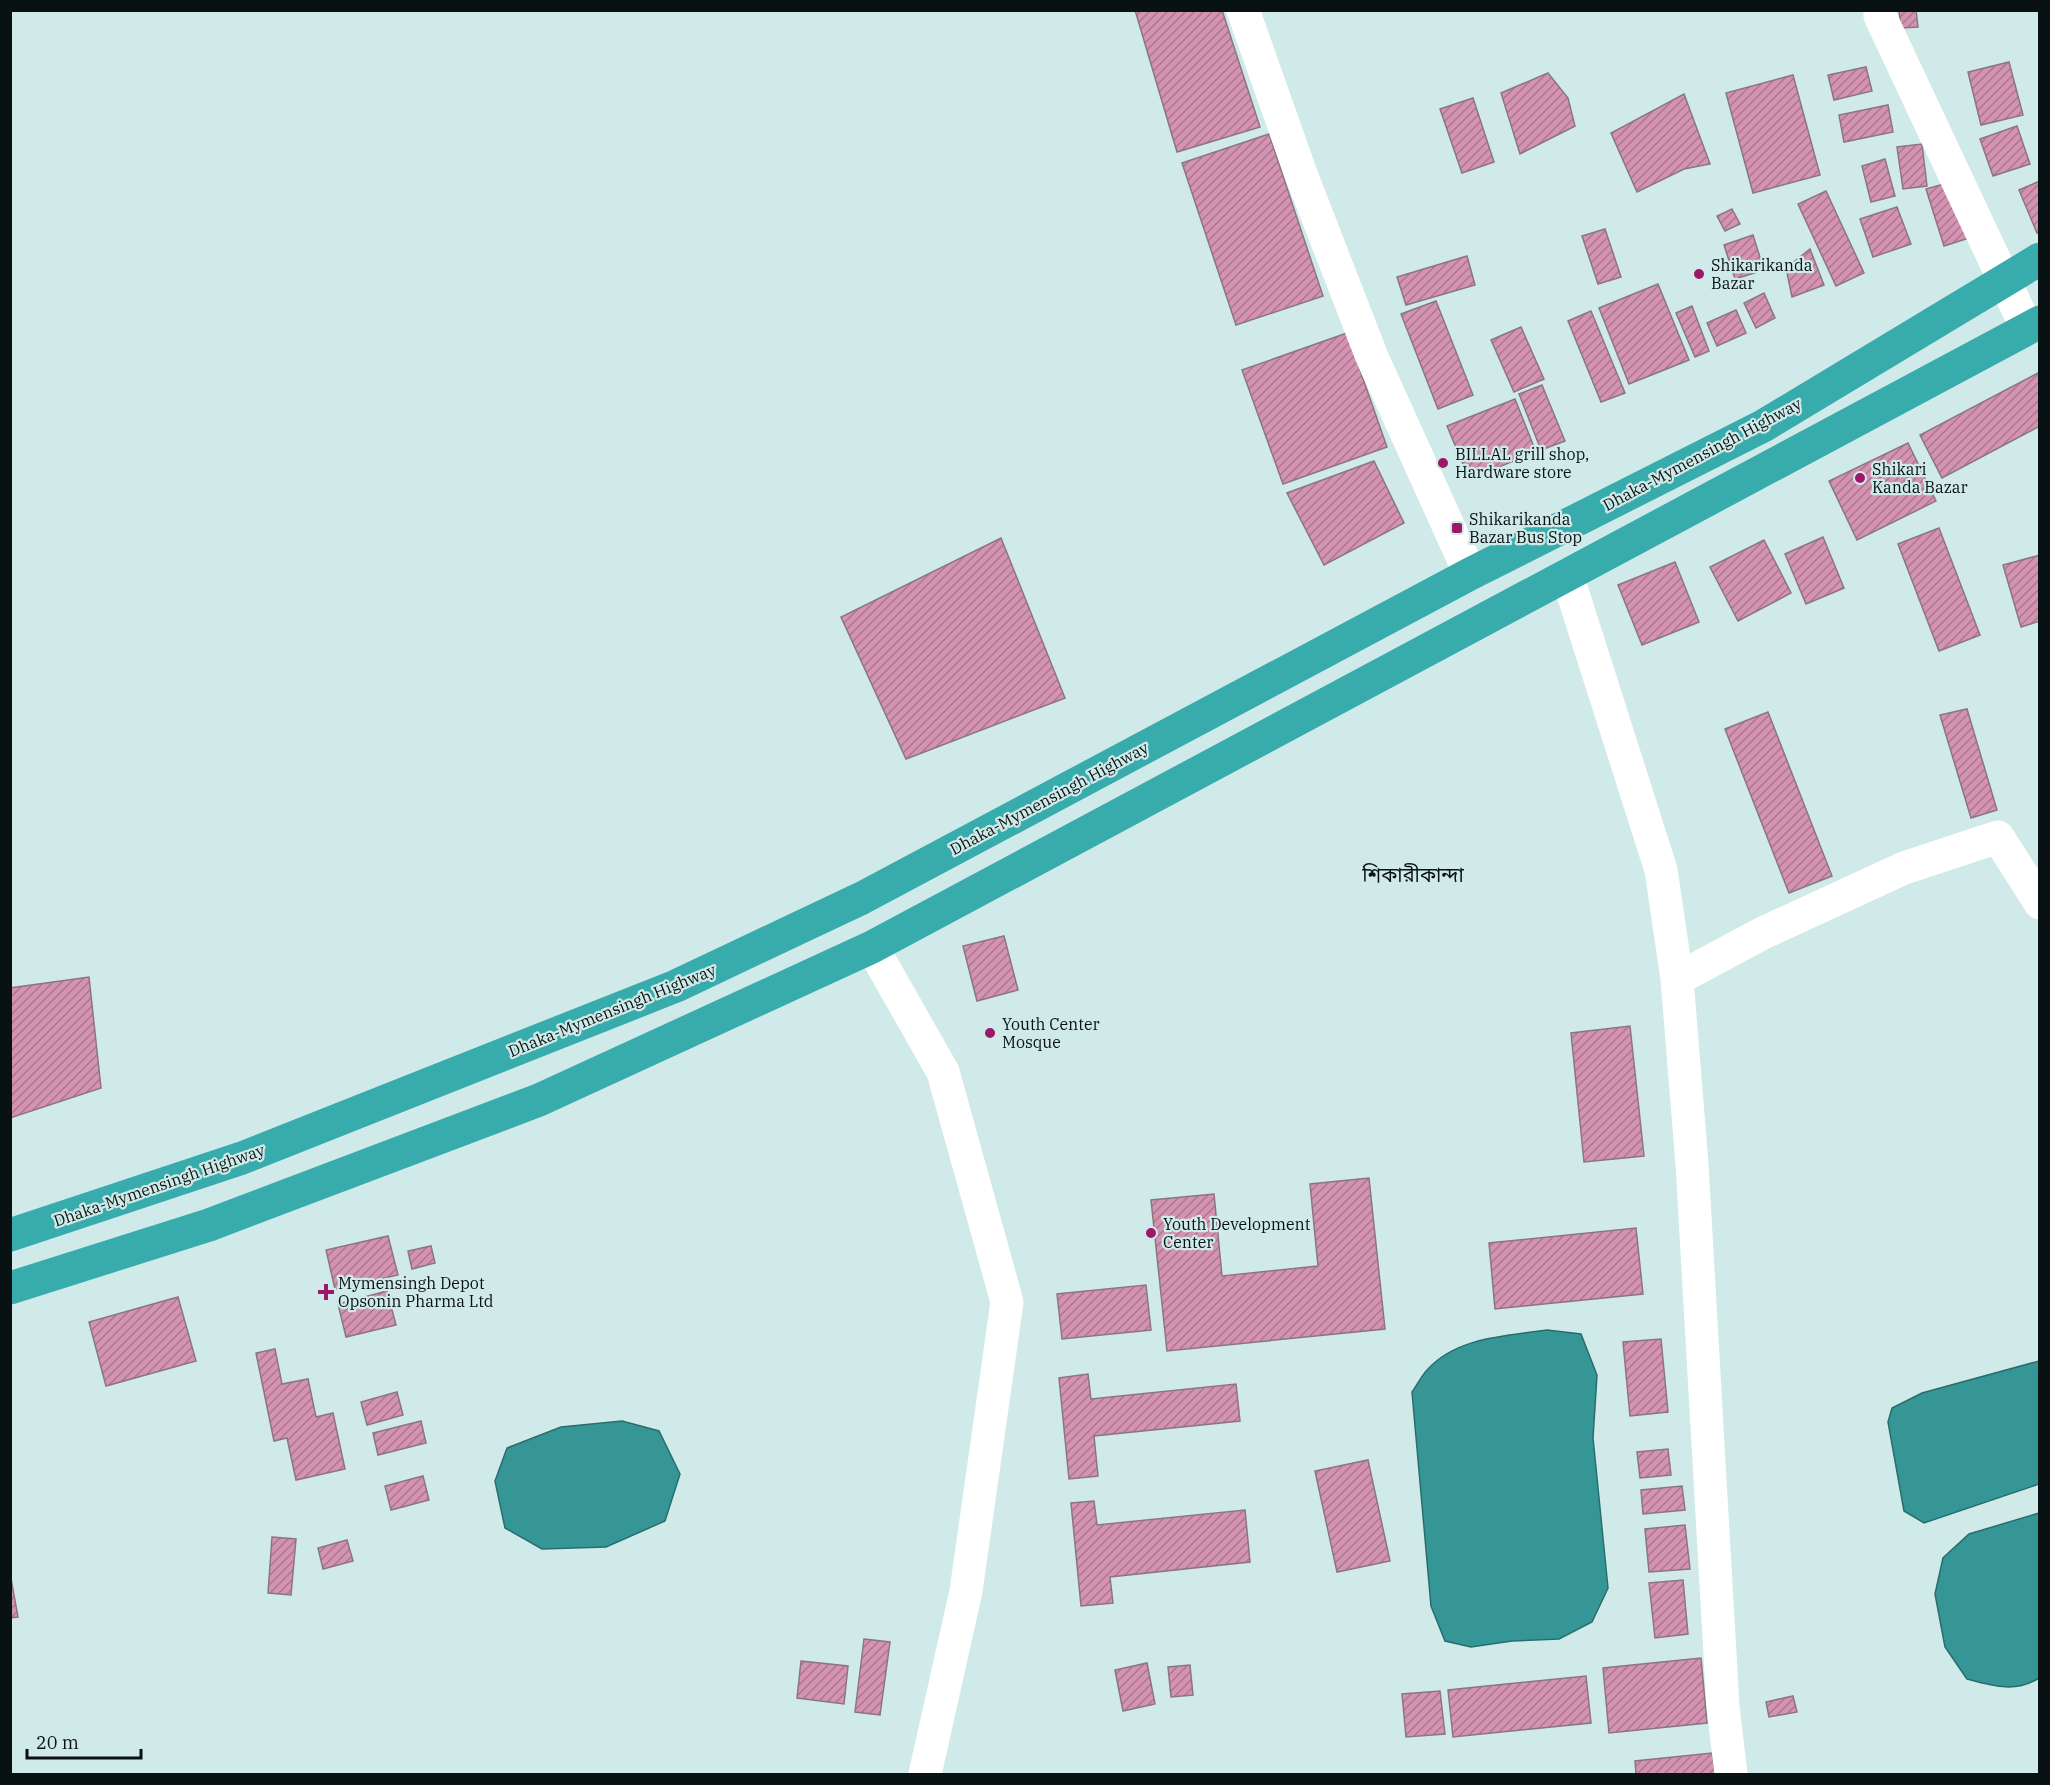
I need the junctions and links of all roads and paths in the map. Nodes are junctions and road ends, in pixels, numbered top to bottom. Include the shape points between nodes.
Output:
1 (1243, 10) edge
2 (1880, 10) edge
3 (2040, 259) edge
4 (2004, 278) junction
5 (2034, 326) edge
6 (1470, 574) junction
7 (1567, 575) junction
8 (2040, 903) edge
9 (872, 947) junction
10 (1677, 979) junction
11 (10, 1235) edge
12 (10, 1288) edge
13 (926, 1774) edge
14 (1731, 1774) edge

1 - 6 street via 1372,357
2 - 4 street
3 - 4 highway, Dhaka-Mymensingh Highway
4 - 5 street
4 - 6 highway, Dhaka-Mymensingh Highway via 1763,426
5 - 7 highway
6 - 11 highway, Dhaka-Mymensingh Highway via 862,898 676,986 242,1158
7 - 9 highway
7 - 10 street via 1661,870
8 - 10 street via 1998,837 1904,868 1763,933
9 - 12 highway via 539,1100 209,1225
9 - 13 street via 943,1072 1006,1302 966,1591
10 - 14 street via 1692,1164 1723,1707

